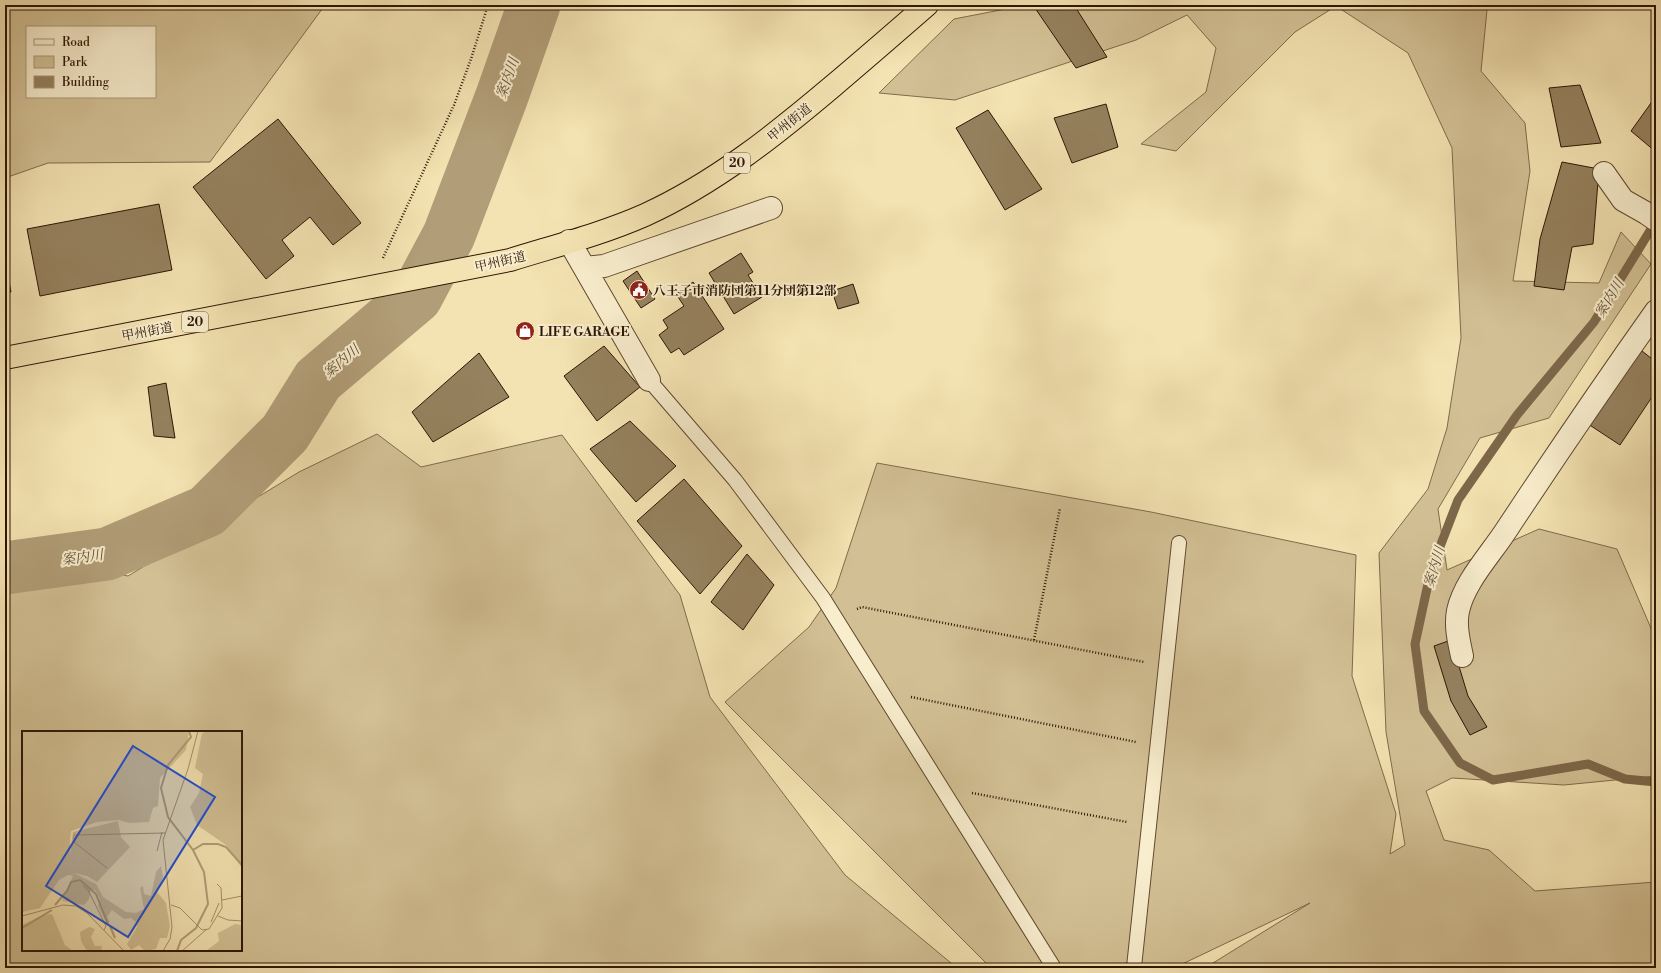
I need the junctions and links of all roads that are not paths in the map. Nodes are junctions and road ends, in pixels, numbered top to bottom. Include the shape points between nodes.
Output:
1 (927, 5) edge
2 (1604, 173) dead end
3 (771, 208) dead end
4 (1651, 216) edge
5 (569, 241) junction
6 (585, 268) junction
7 (1656, 311) edge
8 (5, 358) edge
9 (649, 380) joint
10 (1179, 543) dead end
11 (1462, 656) dead end
12 (1054, 968) edge
13 (1132, 968) edge

1 - 5 highway, 甲州街道 / 20 via 781,130 738,162 644,215
2 - 4 street via 1623,200
3 - 6 street via 604,266
5 - 6 street
5 - 8 highway, 甲州街道 / 20 via 510,260
6 - 9 street
7 - 11 street via 1467,586 1458,612 1457,630
9 - 12 lane via 735,480 823,598
10 - 13 lane via 1135,960

